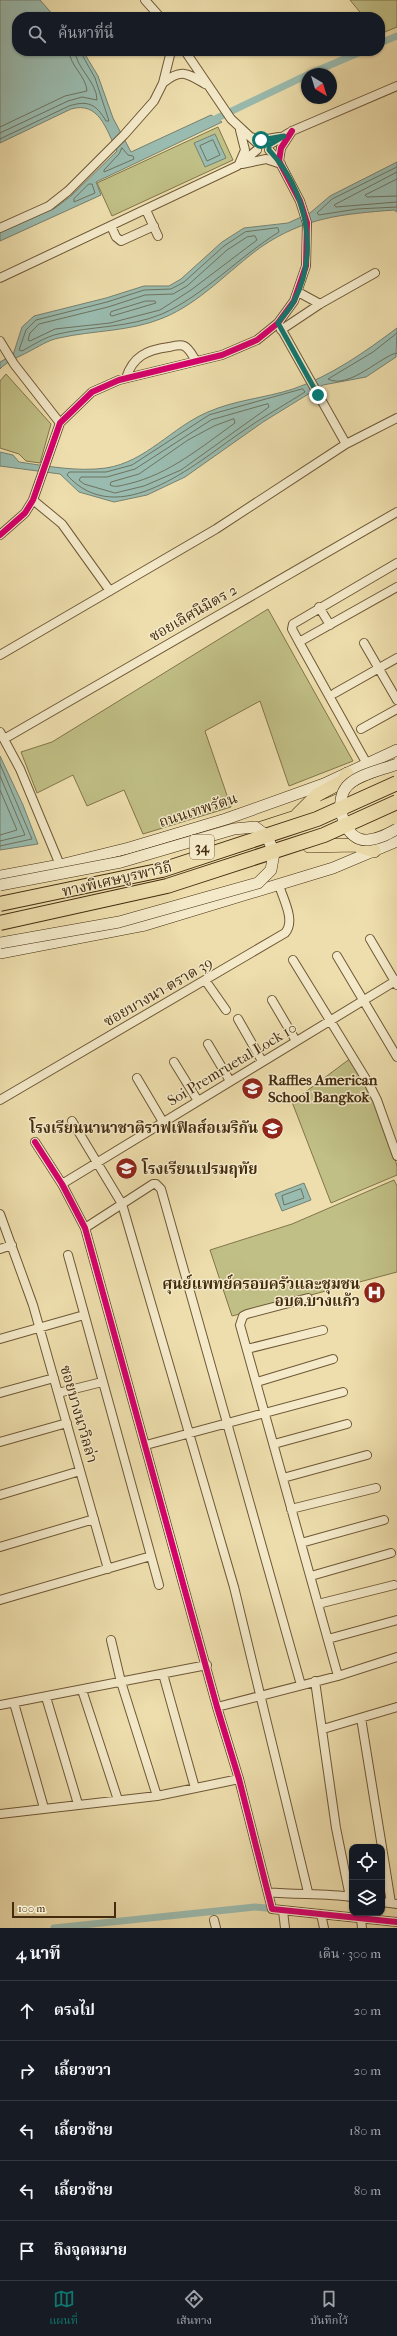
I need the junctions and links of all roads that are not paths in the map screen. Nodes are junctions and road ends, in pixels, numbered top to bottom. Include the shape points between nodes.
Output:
1 (146, 0) edge
2 (156, 12) edge
3 (170, 56) edge
4 (188, 56) edge
5 (163, 83) junction
6 (208, 85) junction
7 (397, 86) edge
8 (292, 131) junction
9 (242, 132) junction
10 (284, 136) junction
11 (258, 147) junction
12 (269, 148) junction
13 (280, 162) junction
14 (238, 165) junction
15 (146, 210) junction
16 (111, 226) junction
17 (154, 226) junction
18 (0, 228) edge
19 (158, 236) dead end
20 (376, 273) dead end
21 (0, 278) edge
22 (298, 292) junction
23 (320, 304) junction
24 (280, 327) junction
25 (2, 344) edge
26 (196, 361) junction
27 (126, 378) junction
28 (397, 418) edge
29 (60, 423) junction
30 (346, 444) junction
31 (33, 500) junction
32 (397, 512) edge
33 (0, 534) edge
34 (397, 562) edge
35 (397, 587) edge
36 (110, 591) junction
37 (319, 607) junction
38 (330, 625) junction
39 (299, 642) junction
40 (364, 643) dead end
41 (0, 655) edge
42 (397, 658) edge
43 (378, 669) junction
44 (335, 693) dead end
45 (397, 700) edge
46 (397, 709) edge
47 (361, 729) dead end
48 (2, 735) edge
49 (397, 750) edge
50 (367, 764) junction
51 (397, 764) edge
52 (347, 774) junction
53 (397, 775) edge
54 (397, 783) edge
55 (397, 791) edge
56 (397, 802) edge
57 (397, 807) edge
58 (294, 818) junction
59 (397, 829) edge
60 (397, 841) edge
61 (309, 846) junction
62 (374, 851) junction
63 (60, 865) junction
64 (0, 876) edge
65 (0, 885) edge
66 (279, 885) junction
67 (0, 897) edge
68 (0, 904) edge
69 (0, 911) edge
70 (0, 923) edge
71 (0, 928) edge
72 (370, 939) dead end
73 (0, 943) edge
74 (0, 953) edge
75 (337, 956) dead end
76 (293, 960) dead end
77 (205, 980) junction
78 (396, 982) edge
79 (272, 1000) dead end
80 (362, 1000) junction
81 (226, 1010) dead end
82 (238, 1019) dead end
83 (330, 1020) junction
84 (296, 1041) junction
85 (208, 1044) dead end
86 (397, 1057) edge
87 (262, 1061) junction
88 (174, 1062) dead end
89 (137, 1078) dead end
90 (230, 1081) junction
91 (0, 1100) edge
92 (198, 1101) junction
93 (72, 1121) dead end
94 (163, 1122) junction
95 (36, 1142) dead end
96 (397, 1156) edge
97 (98, 1162) junction
98 (62, 1184) junction
99 (122, 1204) junction
100 (0, 1214) edge
101 (85, 1228) junction
102 (12, 1245) junction
103 (0, 1249) edge
104 (68, 1255) dead end
105 (308, 1298) dead end
106 (84, 1315) junction
107 (40, 1328) junction
108 (323, 1330) dead end
109 (0, 1339) edge
110 (246, 1349) junction
111 (333, 1360) dead end
112 (54, 1378) junction
113 (257, 1382) junction
114 (98, 1383) dead end
115 (343, 1392) dead end
116 (0, 1393) edge
117 (58, 1393) junction
118 (266, 1414) junction
119 (67, 1423) junction
120 (227, 1424) junction
121 (347, 1424) dead end
122 (188, 1434) junction
123 (0, 1442) edge
124 (274, 1444) junction
125 (146, 1445) junction
126 (367, 1455) dead end
127 (80, 1471) junction
128 (283, 1478) junction
129 (376, 1488) dead end
130 (0, 1495) edge
131 (291, 1509) junction
132 (94, 1519) junction
133 (384, 1520) dead end
134 (301, 1543) junction
135 (0, 1548) edge
136 (391, 1553) dead end
137 (151, 1556) junction
138 (108, 1568) junction
139 (310, 1576) junction
140 (394, 1585) dead end
141 (159, 1586) dead end
142 (0, 1600) edge
143 (318, 1604) junction
144 (397, 1620) edge
145 (328, 1639) junction
146 (111, 1640) dead end
147 (397, 1657) edge
148 (207, 1665) junction
149 (163, 1674) junction
150 (338, 1676) junction
151 (121, 1682) junction
152 (314, 1682) junction
153 (301, 1685) junction
154 (82, 1690) junction
155 (261, 1696) junction
156 (46, 1697) junction
157 (14, 1704) junction
158 (0, 1705) edge
159 (217, 1707) junction
160 (397, 1707) edge
161 (361, 1718) junction
162 (323, 1729) junction
163 (239, 1779) junction
164 (195, 1788) junction
165 (157, 1796) junction
166 (118, 1800) junction
167 (78, 1804) junction
168 (44, 1808) junction
169 (0, 1814) edge
170 (382, 1844) edge
171 (385, 1868) edge
172 (349, 1888) edge
173 (308, 1892) junction
174 (269, 1894) junction
175 (349, 1897) edge
176 (390, 1903) edge
177 (283, 1911) junction
178 (322, 1914) junction
179 (361, 1919) junction
180 (397, 1923) edge
181 (285, 1928) edge
182 (324, 1928) edge
183 (362, 1928) edge

1 - 2 street
3 - 5 street
4 - 6 street
5 - 6 street via 180,73 189,74
5 - 18 street via 154,101 68,191 49,206
6 - 9 street
7 - 8 street
8 - 10 street
8 - 13 street via 281,148
9 - 10 street via 257,139
9 - 11 street
9 - 14 street via 245,150
10 - 12 street
11 - 12 street via 262,154
11 - 14 street
12 - 13 street
13 - 14 street via 266,159
13 - 22 street via 300,201 307,227 306,266
14 - 15 street
15 - 16 street
15 - 17 street
16 - 17 street via 116,238 121,241
16 - 21 street
17 - 19 street
20 - 23 street
22 - 23 street
22 - 24 street
23 - 24 street
24 - 26 street via 222,355
24 - 30 street
25 - 29 street via 14,364
26 - 27 street
26 - 27 street via 184,346 151,349 134,361
27 - 29 street via 106,384 92,392
28 - 30 street
29 - 31 street
30 - 36 street via 221,526
31 - 33 street via 25,514
31 - 36 street via 62,524
32 - 48 street, ซอยเลิศนิมิตร 2
34 - 37 street
35 - 38 street
36 - 41 street
37 - 38 street
37 - 39 street via 292,624
38 - 39 street
39 - 50 street
40 - 43 street
42 - 43 street
43 - 44 street
43 - 45 street
46 - 47 street
48 - 63 street via 34,801
49 - 50 main road, ถนนเทพรัตน / 34
50 - 52 main road, ถนนเทพรัตน / 34
51 - 59 main road, bridge via 357,779 345,788 339,801 343,819 354,836 367,840
52 - 58 highway via 343,780 317,796
52 - 63 main road, ถนนเทพรัตน / 34 via 226,819 129,848
53 - 58 highway, 34
54 - 68 highway, bridge via 317,819 162,870
55 - 69 highway, ทางพิเศษบูรพาวิถี, bridge via 319,825 164,876
56 - 70 highway, ทางพิเศษบูรพาวิถี, bridge via 324,835 167,886
57 - 61 highway, 34
58 - 67 highway, 34 via 160,861
60 - 62 main road
61 - 62 highway via 356,845
61 - 71 highway, 34 via 169,891
62 - 66 main road via 333,868
63 - 64 main road, ถนนเทพรัตน / 34
65 - 73 main road, bridge via 121,862 234,829 255,827 267,836 274,853 271,870 258,882 119,922
66 - 74 main road via 145,925
66 - 77 street, ซอยบางนา-ตราด 39 via 291,922 290,928
72 - 78 street
75 - 80 street
76 - 83 street
77 - 81 street
77 - 91 street, ซอยบางนา-ตราด 39
78 - 80 street, Soi Premruetal Lock 10
79 - 84 street
80 - 83 street, Soi Premruetal Lock 10
80 - 86 street
82 - 87 street
83 - 84 street, Soi Premruetal Lock 10
83 - 96 street via 377,1100
84 - 87 street, Soi Premruetal Lock 10
85 - 90 street
87 - 90 street, Soi Premruetal Lock 10
88 - 92 street
89 - 94 street
90 - 92 street, Soi Premruetal Lock 10
92 - 94 street, Soi Premruetal Lock 10
93 - 97 street
94 - 97 street, Soi Premruetal Lock 10
95 - 98 street
97 - 98 street, Soi Premruetal Lock 10
97 - 99 street
98 - 101 street
99 - 101 street
99 - 120 street via 153,1184 160,1189
99 - 122 street
100 - 102 street
101 - 125 street
102 - 103 street
102 - 107 street, ซอยบางนาวิลล่า
104 - 106 street
105 - 110 street via 243,1316 240,1325
106 - 107 street
106 - 137 street
107 - 109 street
107 - 112 street, ซอยบางนาวิลล่า
108 - 110 street
110 - 113 street
111 - 113 street
112 - 116 street
112 - 117 street, ซอยบางนาวิลล่า
113 - 118 street
114 - 117 street
115 - 118 street
117 - 119 street, ซอยบางนาวิลล่า
118 - 120 street
118 - 124 street
119 - 123 street
119 - 127 street, ซอยบางนาวิลล่า
120 - 122 street
120 - 153 street
121 - 124 street
122 - 125 street
122 - 155 street via 234,1587
124 - 128 street
125 - 148 street
126 - 128 street
127 - 130 street
127 - 132 street, ซอยบางนาวิลล่า
128 - 131 street
129 - 131 street
131 - 134 street
132 - 135 street
132 - 138 street, ซอยบางนาวิลล่า
133 - 134 street
134 - 139 street
136 - 139 street
137 - 138 street
137 - 141 street
138 - 142 street
139 - 143 street
140 - 143 street
143 - 145 street
144 - 145 street
145 - 150 street
146 - 151 street
147 - 150 street
148 - 149 street
148 - 159 street
149 - 151 street
149 - 164 street
150 - 152 street
151 - 154 street
151 - 165 street
152 - 153 street
152 - 162 street
153 - 155 street
154 - 156 street
154 - 166 street
155 - 159 street
155 - 173 street
156 - 157 street
156 - 167 street
157 - 158 street
157 - 168 street
159 - 163 street
160 - 161 street
161 - 162 street
161 - 170 street
162 - 172 street via 336,1828
163 - 164 street
163 - 174 street
164 - 165 street
165 - 166 street
166 - 167 street
167 - 168 street
168 - 169 street
171 - 176 street
173 - 174 street
173 - 175 street
174 - 177 street via 272,1909
177 - 178 street
177 - 181 street
178 - 179 street
178 - 182 street
179 - 180 street
179 - 183 street

